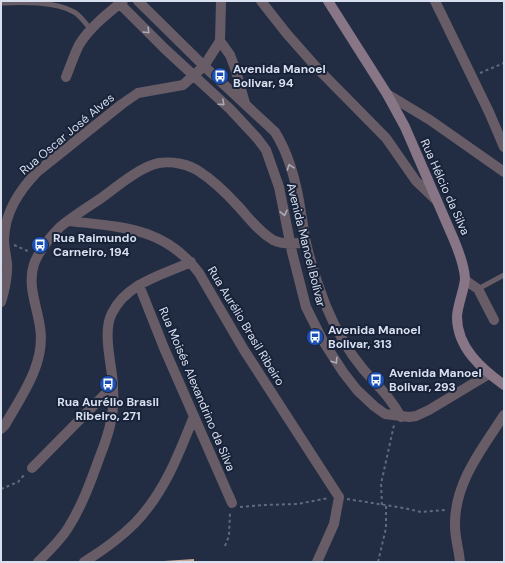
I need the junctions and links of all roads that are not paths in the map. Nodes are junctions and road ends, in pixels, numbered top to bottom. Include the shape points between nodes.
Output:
1 (138, 1) edge
2 (221, 1) edge
3 (261, 1) edge
4 (328, 1) edge
5 (435, 1) edge
6 (122, 2) edge
7 (1, 3) edge
8 (91, 30) junction
9 (220, 41) junction
10 (204, 66) junction
11 (194, 76) junction
12 (66, 77) dead end
13 (387, 94) junction
14 (245, 104) junction
15 (504, 147) edge
16 (504, 172) edge
17 (437, 201) junction
18 (69, 221) junction
19 (306, 242) junction
20 (290, 244) junction
21 (191, 262) junction
22 (504, 275) edge
23 (465, 280) junction
24 (139, 285) junction
25 (478, 289) junction
26 (1, 302) edge
27 (494, 320) dead end
28 (489, 374) junction
29 (504, 385) edge
30 (113, 386) junction
31 (504, 415) edge
32 (194, 416) junction
33 (401, 417) junction
34 (1, 429) edge
35 (32, 468) road end
36 (231, 506) road end
37 (38, 562) edge
38 (84, 562) edge
39 (317, 562) edge
40 (460, 562) edge

1 - 10 street, Avenida Manoel Bolívar
2 - 9 street
3 - 17 street via 318,69 386,138 416,181
4 - 13 street, Rua Hélcio da Silva
5 - 15 street
6 - 8 street
6 -> 11 street, Avenida Manoel Bolívar
7 - 8 lane via 22,2 60,6 77,14
8 - 12 street via 79,44
9 - 10 street, Rua Oscar José Alves
9 - 14 street via 230,55
10 - 11 street, Rua Oscar José Alves
10 - 14 street, Avenida Manoel Bolívar
11 -> 20 street, Avenida Manoel Bolívar via 230,109 266,150 279,187
11 - 26 street, Rua Oscar José Alves via 183,85 138,93 38,172 20,192 5,228 7,270
13 - 16 street via 430,120
13 - 17 street, Rua Hélcio da Silva via 405,127
19 -> 14 street, Avenida Manoel Bolívar via 296,184 284,146 275,132
17 - 23 street, Rua Hélcio da Silva via 460,254
18 - 20 street via 143,170 159,164 173,163 199,171 231,198 265,234 274,240
18 - 21 street via 117,226 149,234 169,243
18 - 34 street via 46,244 34,266 32,290 41,345 38,363
19 - 20 street
19 - 33 street, Avenida Manoel Bolívar via 333,321 363,368 383,390
20 -> 33 street, Avenida Manoel Bolívar via 306,307 323,341 357,390 385,414
21 - 24 street, Rua Aurélio Brasil Ribeiro
21 - 39 street, Rua Aurélio Brasil Ribeiro via 339,498 334,524
22 - 25 lane
23 - 25 street
23 - 28 street, Rua Hélcio da Silva via 457,317 459,329 468,352
24 - 30 street, Rua Aurélio Brasil Ribeiro via 122,298 111,314 108,330
24 - 32 street, Rua Moisés Alexandrino da Silva
25 - 27 street
28 - 29 street, Rua Hélcio da Silva
28 - 33 street via 416,416
30 - 35 street
30 - 37 street, Rua Aurélio Brasil Ribeiro via 113,408 107,437 86,494 68,529
31 - 40 street via 461,488 455,525
32 - 36 street, Rua Moisés Alexandrino da Silva
32 - 38 street via 171,470 141,516 122,535

